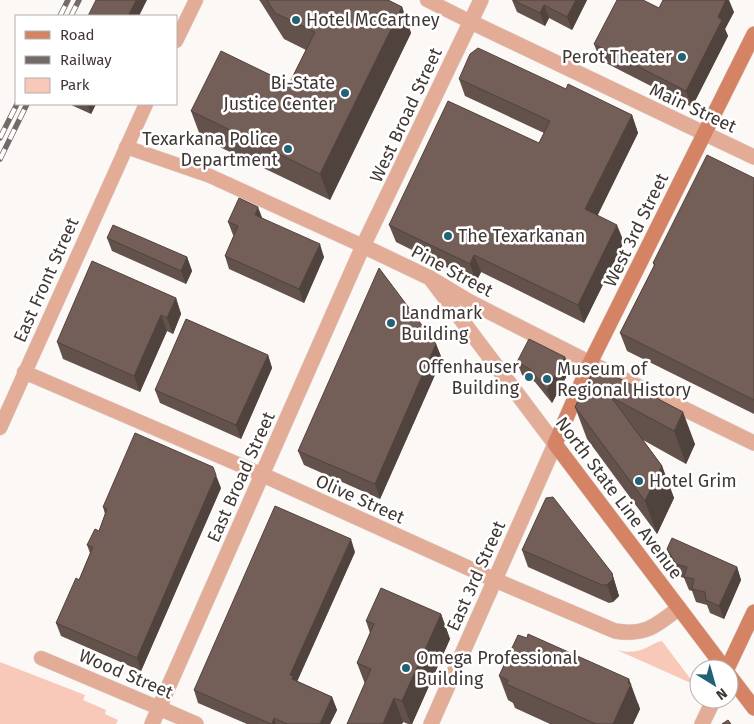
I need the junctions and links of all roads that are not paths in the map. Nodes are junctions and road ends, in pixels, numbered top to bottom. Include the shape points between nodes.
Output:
1 (196, 0) edge
2 (427, 0) edge
3 (481, 0) edge
4 (471, 22) junction
5 (754, 34) edge
6 (178, 37) edge
7 (146, 105) edge
8 (705, 134) junction
9 (126, 146) junction
10 (754, 158) edge
11 (363, 246) junction
12 (430, 278) junction
13 (590, 363) junction
14 (24, 372) junction
15 (0, 428) edge
16 (754, 443) edge
17 (555, 444) junction
18 (263, 475) junction
19 (495, 580) junction
20 (678, 608) junction
21 (754, 612) edge
22 (41, 658) dead end
23 (718, 659) edge
24 (731, 659) edge
25 (739, 688) edge
26 (159, 708) junction
27 (754, 708) edge
28 (709, 709) edge
29 (152, 724) edge
30 (196, 724) edge
31 (431, 724) edge
32 (702, 724) edge

1 - 6 street
2 - 4 street, Main Street
3 - 4 street, West Broad Street
4 - 8 street, Main Street
4 - 11 street, West Broad Street
5 - 8 main road, West 3rd Street
7 - 9 street, East Front Street
8 - 10 street, Main Street
8 - 13 main road, West 3rd Street
9 - 11 street, Pine Street via 210,176
9 - 14 street, East Front Street
11 - 12 street, Pine Street
11 - 18 street, East Broad Street
12 - 13 street, Pine Street
12 - 17 street, North State Line Avenue
13 - 16 street, Pine Street
13 - 17 main road, West 3rd Street
14 - 15 street, East Front Street
14 - 18 street, Olive Street
17 - 19 street, East 3rd Street
17 - 20 main road, North State Line Avenue
18 - 19 street, Olive Street
18 - 26 street, East Broad Street
19 - 20 street, Olive Street via 614,632 630,634 644,631
19 - 31 street, East 3rd Street
20 - 23 main road, North State Line Avenue
21 - 24 main road
22 - 26 street, Wood Street
25 - 27 main road
26 - 29 street, East Broad Street
26 - 30 street, Wood Street
28 - 32 street

